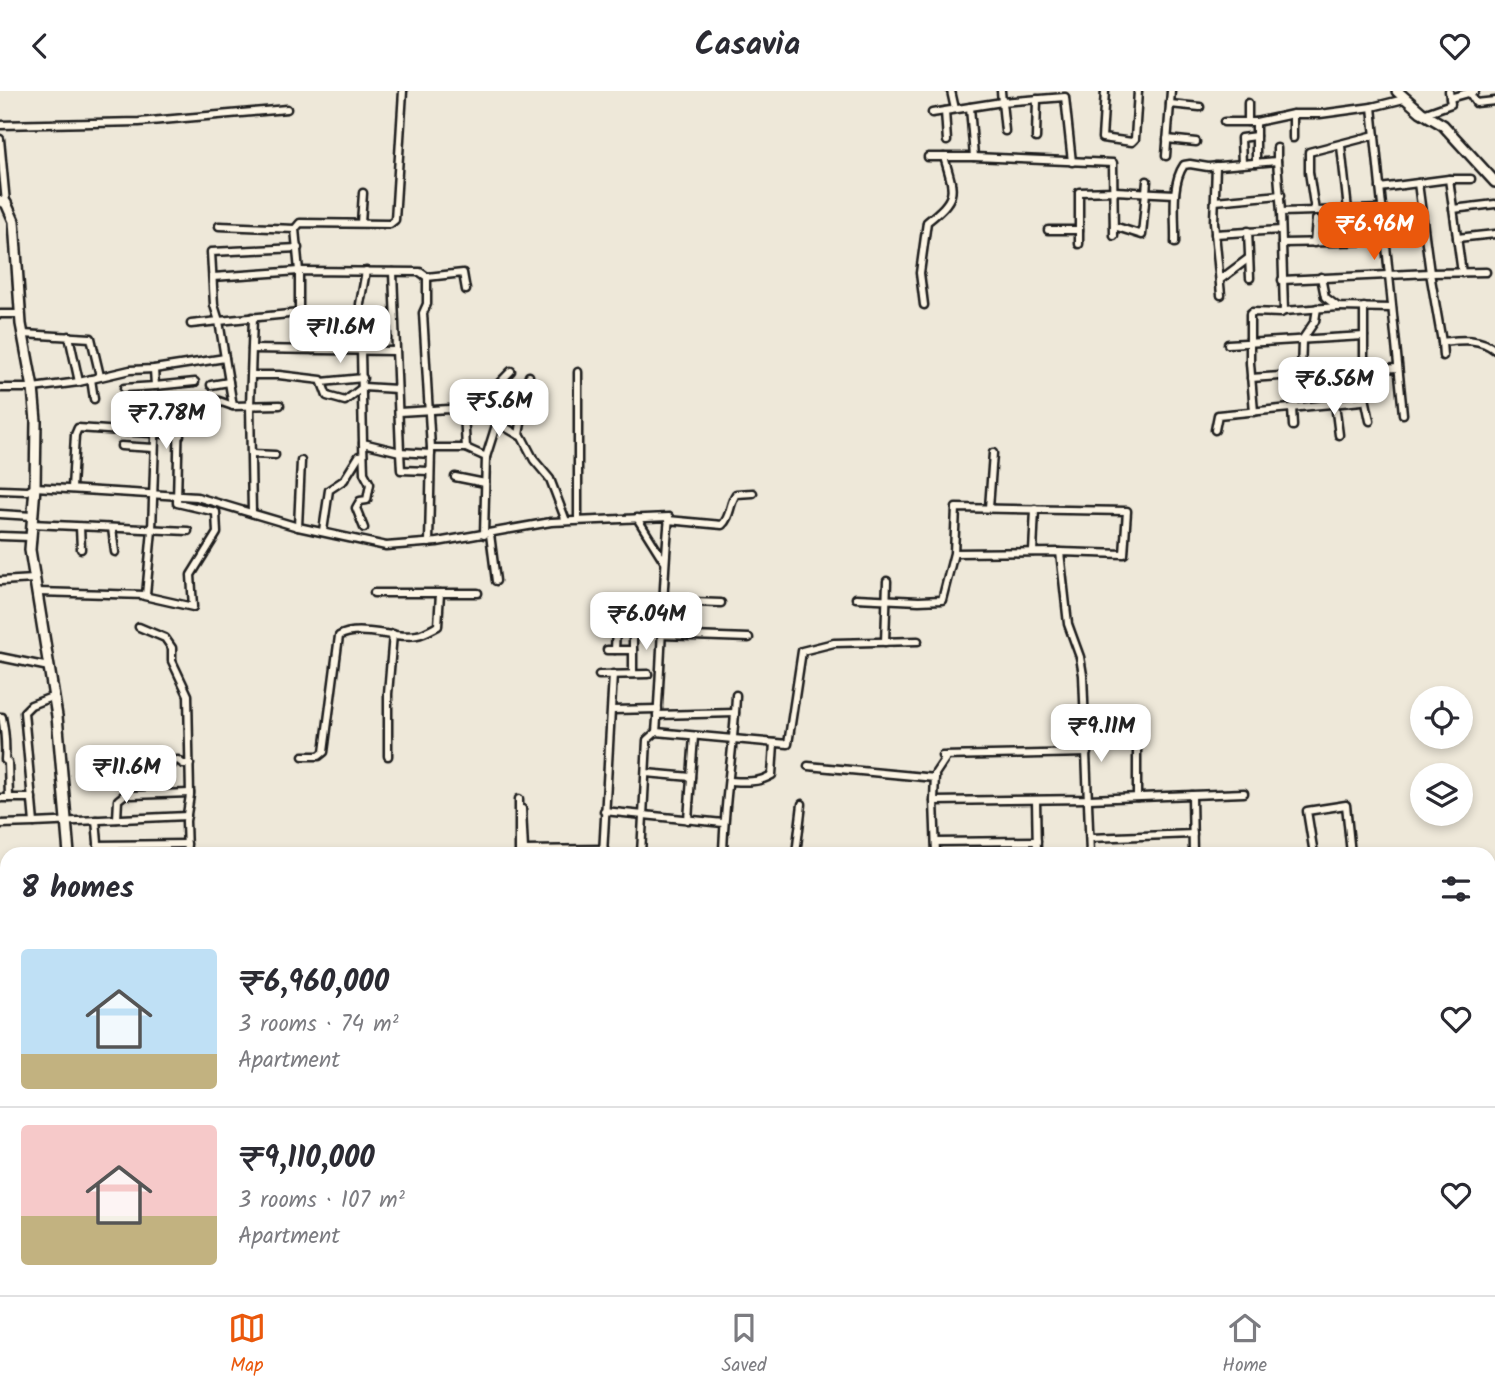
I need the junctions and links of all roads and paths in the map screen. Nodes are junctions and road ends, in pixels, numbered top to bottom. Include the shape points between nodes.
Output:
1 (403, 91) edge
2 (951, 91) edge
3 (1001, 91) edge
4 (1105, 91) edge
5 (1138, 91) edge
6 (1171, 91) edge
7 (1397, 91) edge
8 (1472, 92) edge
9 (1065, 94) edge
10 (1450, 94) edge
11 (1037, 99) junction
12 (1404, 99) junction
13 (1495, 101) edge
14 (1002, 102) junction
15 (1248, 103) dead end
16 (1170, 104) junction
17 (970, 107) junction
18 (1199, 107) dead end
19 (1372, 107) junction
20 (287, 109) dead end
21 (955, 109) junction
22 (945, 111) junction
23 (932, 113) dead end
24 (1293, 114) junction
25 (1423, 114) junction
26 (1224, 122) dead end
27 (1252, 122) junction
28 (0, 125) edge
29 (1005, 131) dead end
30 (1375, 135) junction
31 (1256, 136) junction
32 (1036, 138) dead end
33 (1293, 138) dead end
34 (0, 139) edge
35 (1167, 139) junction
36 (947, 141) dead end
37 (1196, 142) dead end
38 (1341, 146) junction
39 (1277, 148) dead end
40 (1166, 156) dead end
41 (928, 157) dead end
42 (944, 157) junction
43 (974, 157) junction
44 (1277, 161) junction
45 (1072, 162) junction
46 (1256, 163) junction
47 (1242, 164) junction
48 (1216, 166) junction
49 (1495, 166) edge
50 (1486, 174) junction
51 (1449, 179) junction
52 (1471, 179) dead end
53 (1147, 181) dead end
54 (1495, 182) edge
55 (1418, 183) junction
56 (1380, 188) junction
57 (1115, 191) junction
58 (1146, 192) junction
59 (363, 193) dead end
60 (1175, 194) junction
61 (1281, 195) junction
62 (1215, 201) junction
63 (3, 202) edge
64 (1495, 204) edge
65 (1384, 209) junction
66 (1453, 209) junction
67 (1348, 210) junction
68 (1315, 211) junction
69 (1282, 212) junction
70 (1316, 220) dead end
71 (361, 223) junction
72 (219, 226) dead end
73 (1114, 226) junction
74 (295, 229) junction
75 (1048, 230) dead end
76 (1079, 230) junction
77 (1281, 230) junction
78 (1248, 231) junction
79 (1215, 234) junction
80 (1495, 234) edge
81 (1114, 236) dead end
82 (1457, 238) junction
83 (1386, 241) junction
84 (1175, 243) dead end
85 (1282, 243) junction
86 (1314, 243) junction
87 (1079, 244) dead end
88 (298, 248) junction
89 (1249, 258) junction
90 (299, 271) junction
91 (366, 271) junction
92 (393, 272) junction
93 (1486, 272) dead end
94 (1462, 273) junction
95 (1430, 274) junction
96 (1389, 275) junction
97 (213, 277) junction
98 (427, 277) junction
99 (1321, 277) junction
100 (1250, 278) dead end
101 (1221, 279) junction
102 (1282, 279) junction
103 (466, 290) dead end
104 (1221, 295) dead end
105 (924, 305) dead end
106 (1338, 307) junction
107 (1364, 307) junction
108 (1317, 308) junction
109 (1392, 308) junction
110 (1283, 311) junction
111 (299, 313) junction
112 (0, 314) edge
113 (20, 314) junction
114 (253, 317) junction
115 (219, 321) junction
116 (191, 324) dead end
117 (23, 334) junction
118 (69, 336) junction
119 (1364, 336) junction
120 (1302, 340) junction
121 (1250, 342) junction
122 (1442, 342) junction
123 (1228, 344) dead end
124 (253, 349) junction
125 (313, 349) junction
126 (362, 350) junction
127 (1495, 350) edge
128 (395, 351) junction
129 (1443, 356) dead end
130 (225, 358) junction
131 (1397, 368) junction
132 (154, 369) junction
133 (511, 371) dead end
134 (1364, 371) junction
135 (578, 372) dead end
136 (252, 375) junction
137 (1301, 375) junction
138 (100, 376) junction
139 (529, 376) dead end
140 (363, 377) junction
141 (1251, 378) junction
142 (91, 379) junction
143 (79, 381) junction
144 (195, 382) dead end
145 (229, 382) junction
146 (322, 382) junction
147 (211, 385) dead end
148 (155, 386) junction
149 (363, 387) junction
150 (0, 388) edge
151 (33, 388) junction
152 (124, 388) dead end
153 (397, 389) junction
154 (1364, 395) junction
155 (94, 399) dead end
156 (216, 400) dead end
157 (1335, 404) junction
158 (280, 405) dead end
159 (233, 406) junction
160 (179, 407) dead end
161 (250, 407) junction
162 (1292, 408) junction
163 (156, 409) dead end
164 (429, 409) junction
165 (399, 412) junction
166 (1254, 412) junction
167 (467, 413) junction
168 (1403, 414) dead end
169 (127, 418) dead end
170 (1370, 421) dead end
171 (497, 422) junction
172 (1293, 426) dead end
173 (1215, 430) dead end
174 (127, 432) junction
175 (155, 434) junction
176 (180, 435) junction
177 (519, 435) junction
178 (1339, 435) dead end
179 (363, 443) junction
180 (121, 446) dead end
181 (154, 448) junction
182 (467, 449) junction
183 (431, 451) junction
184 (400, 452) junction
185 (993, 453) dead end
186 (252, 454) junction
187 (275, 455) dead end
188 (363, 455) junction
189 (486, 457) junction
190 (301, 461) dead end
191 (429, 471) junction
192 (455, 477) dead end
193 (485, 483) junction
194 (35, 487) junction
195 (72, 488) junction
196 (0, 491) edge
197 (753, 493) dead end
198 (153, 494) junction
199 (177, 495) junction
200 (989, 508) junction
201 (1035, 509) junction
202 (252, 513) junction
203 (0, 514) edge
204 (637, 518) junction
205 (31, 520) junction
206 (578, 520) junction
207 (668, 520) junction
208 (566, 521) junction
209 (80, 527) junction
210 (298, 527) junction
211 (364, 527) dead end
212 (112, 528) junction
213 (152, 530) junction
214 (188, 531) dead end
215 (323, 531) junction
216 (487, 535) junction
217 (0, 536) edge
218 (30, 537) junction
219 (429, 543) junction
220 (81, 549) dead end
221 (115, 552) dead end
222 (1033, 552) junction
223 (1060, 552) junction
224 (954, 553) junction
225 (665, 563) junction
226 (34, 579) junction
227 (0, 581) edge
228 (496, 581) dead end
229 (887, 581) dead end
230 (37, 592) junction
231 (374, 593) dead end
232 (440, 593) junction
233 (478, 593) dead end
234 (143, 596) junction
235 (856, 598) dead end
236 (886, 600) junction
237 (663, 601) junction
238 (721, 603) dead end
239 (139, 627) dead end
240 (600, 628) dead end
241 (616, 628) junction
242 (648, 629) dead end
243 (633, 630) junction
244 (393, 634) junction
245 (663, 635) junction
246 (749, 638) dead end
247 (918, 641) dead end
248 (886, 642) junction
249 (633, 650) junction
250 (0, 657) edge
251 (49, 667) junction
252 (599, 674) dead end
253 (613, 674) junction
254 (633, 674) junction
255 (648, 674) dead end
256 (736, 695) dead end
257 (54, 696) junction
258 (612, 710) junction
259 (658, 712) junction
260 (735, 713) junction
261 (0, 717) edge
262 (656, 732) junction
263 (694, 736) junction
264 (734, 740) junction
265 (774, 743) junction
266 (1136, 748) dead end
267 (1087, 753) junction
268 (303, 755) dead end
269 (388, 756) dead end
270 (190, 764) junction
271 (808, 766) dead end
272 (646, 773) junction
273 (0, 776) edge
274 (9, 776) junction
275 (691, 777) junction
276 (935, 778) junction
277 (729, 781) junction
278 (128, 792) junction
279 (190, 793) junction
280 (1244, 793) dead end
281 (1192, 795) junction
282 (1137, 797) junction
283 (0, 798) edge
284 (9, 798) junction
285 (32, 798) junction
286 (519, 799) dead end
287 (1088, 799) junction
288 (1036, 800) junction
289 (933, 801) junction
290 (802, 804) dead end
291 (522, 809) dead end
292 (604, 811) junction
293 (187, 816) junction
294 (643, 816) junction
295 (117, 819) junction
296 (96, 820) junction
297 (688, 820) junction
298 (67, 821) junction
299 (34, 823) junction
300 (723, 823) junction
301 (0, 824) edge
302 (1193, 834) junction
303 (1090, 838) junction
304 (1037, 841) junction
305 (936, 842) junction
306 (121, 844) joint
307 (187, 844) joint
308 (98, 845) joint
309 (159, 845) joint
310 (69, 847) edge
311 (519, 847) edge
312 (524, 847) edge
313 (603, 847) edge
314 (641, 847) edge
315 (723, 847) edge
316 (797, 847) edge
317 (936, 847) edge
318 (1037, 847) edge
319 (1090, 847) edge
320 (1193, 847) edge
321 (1313, 847) edge
322 (1350, 847) edge

1 - 71 street via 395,220
2 - 21 street
3 - 14 street
4 - 5 street via 1102,138 1132,142
6 - 16 street
7 - 12 street
8 - 10 street
8 - 13 street via 1476,103
9 - 11 street
9 - 45 street
10 - 25 street via 1451,104
11 - 14 street
11 - 32 street
12 - 19 street
12 - 25 street
14 - 17 street
14 - 29 street
15 - 27 street
16 - 18 street
16 - 35 street
17 - 21 street
17 - 43 street
19 - 24 street
19 - 30 street
20 - 28 street via 139,122
21 - 22 street
22 - 23 street
22 - 36 street
24 - 27 street
24 - 33 street
25 - 50 street via 1443,125
26 - 27 street
27 - 31 street
30 - 38 street
30 - 56 street
31 - 46 street
31 - 47 street via 1241,138
34 - 63 street
35 - 37 street
35 - 40 street
38 - 67 street
38 - 68 street via 1309,152
39 - 44 street
41 - 42 street
42 - 43 street
42 - 105 street via 953,187 949,204 927,222 920,273
43 - 45 street
44 - 46 street
44 - 61 street
45 - 57 street via 1113,163
46 - 47 street
47 - 48 street
48 - 60 street via 1184,165
48 - 62 street
49 - 50 street
50 - 54 street
51 - 52 street
51 - 55 street
51 - 66 street
53 - 58 street
55 - 56 street
55 - 95 street
56 - 65 street
57 - 58 street
57 - 73 street
57 - 76 street via 1079,192
58 - 60 street
58 - 73 street via 1142,235
59 - 71 street
60 - 84 street
61 - 62 street
61 - 69 street
62 - 79 street
63 - 113 street via 14,221
64 - 66 street
65 - 67 street
65 - 83 street
66 - 82 street
67 - 68 street
68 - 69 street
69 - 77 street
70 - 86 street
71 - 74 street via 307,222
72 - 74 street
73 - 81 street
74 - 88 street
75 - 76 street
76 - 87 street
77 - 78 street
77 - 85 street
78 - 79 street
78 - 89 street
79 - 101 street
80 - 82 street
82 - 94 street
83 - 86 street
83 - 96 street
85 - 86 street
85 - 102 street
88 - 90 street
88 - 97 street via 211,252
89 - 100 street
89 - 101 street
90 - 91 street
90 - 97 street
90 - 111 street
91 - 92 street
91 - 126 street via 360,304
92 - 98 street via 420,272
92 - 128 street
93 - 94 street
94 - 95 street
95 - 96 street
95 - 122 street
96 - 99 street
96 - 109 street
97 - 115 street
98 - 103 street via 463,273
98 - 164 street via 423,313
99 - 102 street
99 - 106 street via 1325,297
101 - 104 street
102 - 110 street
106 - 107 street
106 - 108 street
107 - 109 street
107 - 119 street
108 - 110 street
108 - 120 street via 1315,321
109 - 131 street
110 - 121 street via 1251,313
111 - 114 street
111 - 125 street via 314,314
112 - 113 street
113 - 117 street
114 - 115 street
114 - 124 street
115 - 116 street
115 - 130 street
117 - 118 street
117 - 151 street
118 - 138 street via 91,338
118 - 143 street
119 - 120 street
119 - 134 street
120 - 121 street
120 - 137 street
121 - 123 street
121 - 141 street
122 - 127 street via 1472,340
122 - 129 street
124 - 125 street
124 - 136 street
125 - 126 street
126 - 128 street
126 - 140 street
128 - 153 street
130 - 132 street
130 - 145 street
131 - 134 street
131 - 168 street
132 - 138 street
132 - 148 street
133 - 167 street
134 - 137 street
134 - 154 street
135 - 206 street
136 - 146 street
136 - 161 street
137 - 141 street
138 - 142 street
139 - 177 street
140 - 146 street
140 - 149 street
141 - 166 street
142 - 143 street
142 - 155 street
143 - 151 street
144 - 148 street
145 - 147 street
145 - 159 street
146 - 149 street via 327,396 345,401
148 - 152 street
149 - 153 street
149 - 179 street
150 - 151 street
151 - 194 street
153 - 165 street
154 - 157 street via 1362,401
154 - 170 street
156 - 159 street
157 - 162 street
157 - 178 street
158 - 161 street
159 - 161 street
160 - 176 street
161 - 186 street
162 - 166 street
162 - 172 street
163 - 175 street
164 - 165 street
164 - 167 street
164 - 183 street
165 - 184 street
166 - 173 street via 1218,415
167 - 171 street via 488,414
167 - 182 street
169 - 174 street
171 - 177 street
171 - 189 street
174 - 175 street
174 - 195 street via 78,428
175 - 176 street
175 - 181 street
176 - 199 street
177 - 208 street via 550,479
179 - 184 street
179 - 188 street
180 - 181 street
181 - 198 street
182 - 183 street
182 - 189 street
183 - 184 street
183 - 191 street
184 - 191 street via 401,470
185 - 200 street
186 - 187 street
186 - 202 street
188 - 211 street via 370,484 367,500 356,508
188 - 215 street via 344,480 329,490
189 - 193 street
190 - 210 street
191 - 219 street
192 - 193 street
193 - 216 street
194 - 195 street
194 - 196 street
194 - 205 street
195 - 198 street
197 - 207 street via 736,494 722,524
198 - 199 street
198 - 213 street
199 - 202 street
199 - 234 street via 177,503 216,512 217,533 191,575 193,607
200 - 201 street
200 - 224 street via 956,507
201 - 222 street
201 - 223 street via 1127,510 1124,554
202 - 210 street
203 - 205 street
204 - 206 street
204 - 207 street
204 - 225 street
205 - 209 street
205 - 218 street
206 - 208 street
207 - 225 street
208 - 216 street
209 - 212 street
209 - 220 street
210 - 215 street
212 - 213 street
212 - 221 street
213 - 214 street
213 - 234 street via 148,590
215 - 219 street via 386,546
216 - 219 street
216 - 228 street
217 - 218 street
218 - 226 street
222 - 223 street
222 - 224 street
223 - 267 street via 1068,624 1083,675
224 - 236 street via 942,600
225 - 237 street
226 - 227 street
226 - 230 street
229 - 236 street
230 - 234 street
230 - 251 street
231 - 232 street
232 - 233 street
232 - 244 street via 438,626 416,636
235 - 236 street
236 - 248 street
237 - 238 street
237 - 245 street
239 - 270 street via 165,638 172,648 172,661 188,695
240 - 241 street
241 - 243 street
241 - 249 street via 611,650
242 - 243 street
243 - 249 street
244 - 268 street via 338,636 324,752
244 - 269 street
245 - 246 street
245 - 259 street
247 - 248 street
248 - 265 street via 834,643 802,651 788,744
249 - 254 street
250 - 251 street
251 - 257 street
252 - 253 street
253 - 254 street
253 - 258 street
254 - 255 street
256 - 260 street
257 - 285 street via 24,712
257 - 298 street
258 - 259 street
258 - 292 street
259 - 260 street
259 - 262 street
260 - 264 street
261 - 274 street
262 - 263 street
262 - 272 street via 647,740
263 - 264 street
263 - 275 street
264 - 265 street
264 - 277 street
265 - 277 street via 772,775 755,781
266 - 282 street
267 - 276 street via 945,756
267 - 287 street
270 - 278 street via 178,760 172,765 127,762
270 - 279 street
271 - 276 street
272 - 275 street
272 - 294 street
273 - 274 street
274 - 284 street
275 - 297 street
276 - 289 street
277 - 300 street
278 - 279 street
278 - 295 street via 118,800
279 - 293 street
280 - 281 street
281 - 282 street
281 - 302 street
282 - 287 street
283 - 284 street
284 - 285 street
285 - 299 street
286 - 311 street
287 - 288 street
287 - 303 street
288 - 289 street
288 - 304 street
289 - 305 street
290 - 316 street
291 - 312 street
292 - 294 street
292 - 313 street
293 - 295 street
293 - 307 street
294 - 297 street
294 - 314 street
295 - 296 street
296 - 298 street
296 - 308 street
297 - 300 street
298 - 299 street
298 - 310 street
299 - 301 street
300 - 315 street
302 - 303 street
302 - 320 street
303 - 319 street
304 - 305 street
304 - 318 street
305 - 317 street
306 - 308 street
306 - 309 street
307 - 309 street
321 - 322 street via 1307,811 1346,804

